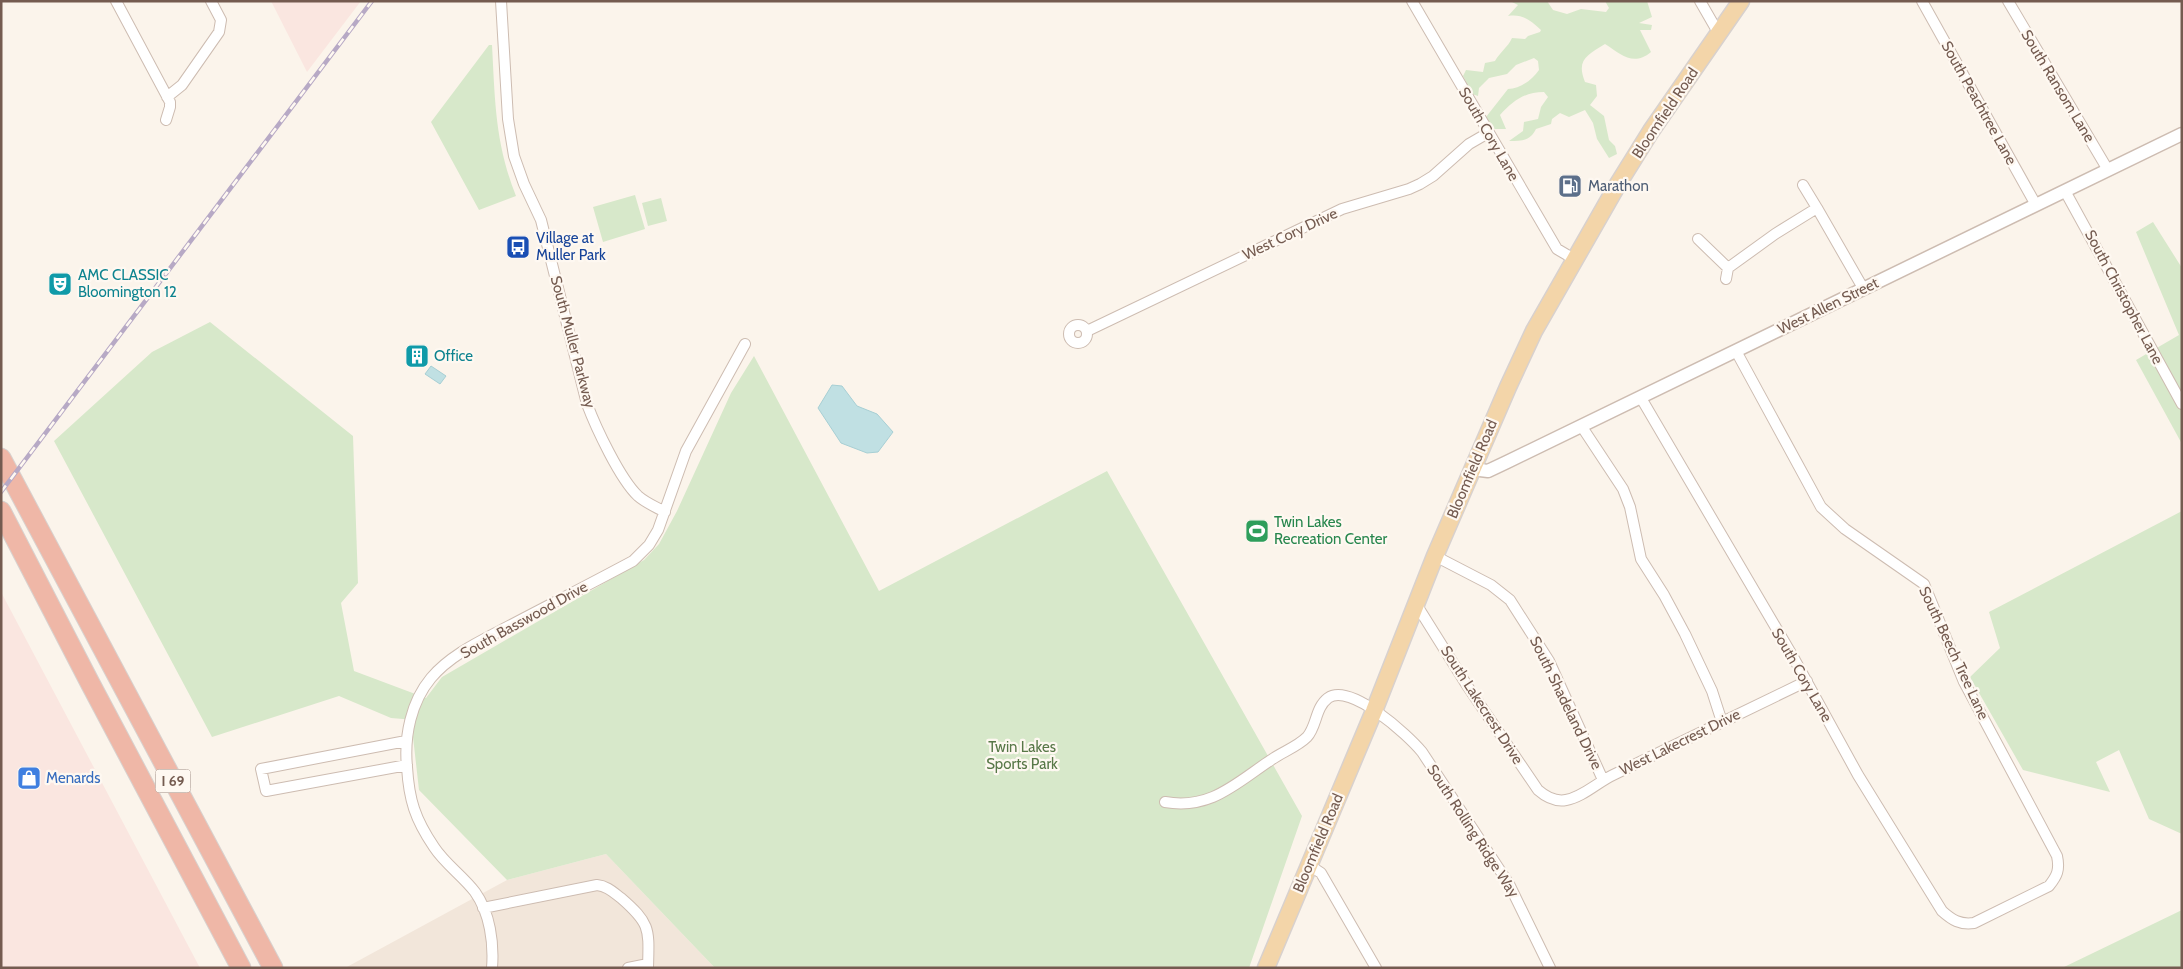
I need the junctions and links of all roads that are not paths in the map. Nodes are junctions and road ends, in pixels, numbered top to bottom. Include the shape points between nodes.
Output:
1 (116, 1) edge
2 (211, 1) edge
3 (501, 1) edge
4 (1412, 1) edge
5 (1700, 1) edge
6 (1741, 1) edge
7 (1922, 1) edge
8 (2008, 1) edge
9 (1719, 34) junction
10 (167, 97) junction
11 (166, 120) dead end
12 (1488, 133) junction
13 (2182, 134) edge
14 (2108, 170) junction
15 (1803, 185) dead end
16 (2065, 191) junction
17 (2036, 205) junction
18 (1817, 208) junction
19 (1698, 239) dead end
20 (1574, 260) junction
21 (1863, 288) junction
22 (1087, 331) dead end
23 (745, 344) dead end
24 (1736, 351) junction
25 (1641, 398) junction
26 (2182, 404) edge
27 (1582, 427) junction
28 (1, 458) edge
29 (1472, 469) junction
30 (1, 510) edge
31 (665, 512) junction
32 (1, 522) edge
33 (1435, 556) junction
34 (33, 569) junction
35 (1416, 604) junction
36 (1807, 681) junction
37 (1374, 711) junction
38 (1722, 722) junction
39 (406, 741) junction
40 (407, 765) junction
41 (1604, 780) junction
42 (1554, 800) joint
43 (1165, 802) dead end
44 (1309, 865) junction
45 (483, 908) junction
46 (1982, 920) joint
47 (648, 966) edge
48 (241, 968) edge
49 (273, 968) edge
50 (492, 968) edge
51 (628, 968) edge
52 (1266, 968) edge
53 (1376, 968) edge
54 (1550, 968) edge

1 - 10 street
2 - 10 street via 221,20 219,32 182,85
3 - 31 street, South Muller Parkway via 508,119 514,156 541,220 588,404 631,488 646,502
4 - 12 street, South Cory Lane
5 - 9 street
6 - 9 main road, Bloomfield Road
7 - 17 street, South Peachtree Lane
8 - 14 street, South Ransom Lane
9 - 20 main road, Bloomfield Road via 1648,136
10 - 11 street via 170,107
12 - 20 street, South Cory Lane via 1557,249
12 - 22 street, West Cory Drive via 1469,144 1420,184 1342,209
13 - 14 street, West Allen Street
14 - 16 street, West Allen Street
15 - 18 street
16 - 17 street, West Allen Street
16 - 26 street, South Christopher Lane
17 - 21 street, West Allen Street
18 - 19 street via 1775,234 1727,274
18 - 21 street
20 - 29 main road, Bloomfield Road via 1534,331
21 - 24 street, West Allen Street
23 - 31 street, South Basswood Drive via 686,450
24 - 25 street, West Allen Street
24 - 46 street, South Beech Tree Lane via 1821,507 1845,530 1924,584 1964,682 2057,856 2059,870 2048,886
25 - 27 street, West Allen Street
25 - 36 street, South Cory Lane
27 - 29 street, West Allen Street via 1488,471
27 - 38 street via 1623,489 1630,507 1640,560 1685,634 1712,690
28 - 49 highway, I 69
29 - 33 main road, Bloomfield Road
30 - 34 highway, I 69
31 - 39 street, South Basswood Drive via 654,538 633,561 470,647 431,677 418,699
32 - 34 highway
33 - 35 main road, Bloomfield Road
33 - 41 street, South Shadeland Drive via 1496,588 1515,606 1549,661
34 - 48 highway, I 69
35 - 37 main road, Bloomfield Road
35 - 42 street, South Lakecrest Drive via 1538,790
36 - 38 street, West Lakecrest Drive
36 - 46 street, South Cory Lane via 1850,760 1938,906 1954,921 1966,924
37 - 43 street, South Rolling Ridge Way via 1347,696 1331,696 1321,706 1306,738 1227,791 1191,804
37 - 44 main road, Bloomfield Road
37 - 54 street, South Rolling Ridge Way via 1412,739 1422,752 1509,884
38 - 41 street, West Lakecrest Drive
39 - 40 street, South Basswood Drive
39 - 40 street via 261,769 266,791
40 - 45 street, South Basswood Drive via 409,796 417,818 434,848 476,893
41 - 42 street, West Lakecrest Drive via 1572,798
44 - 52 main road, Bloomfield Road
44 - 53 street via 1321,873
45 - 47 street via 602,885 610,888 642,917 648,931
45 - 50 street, South Basswood Drive via 492,942
47 - 51 street

